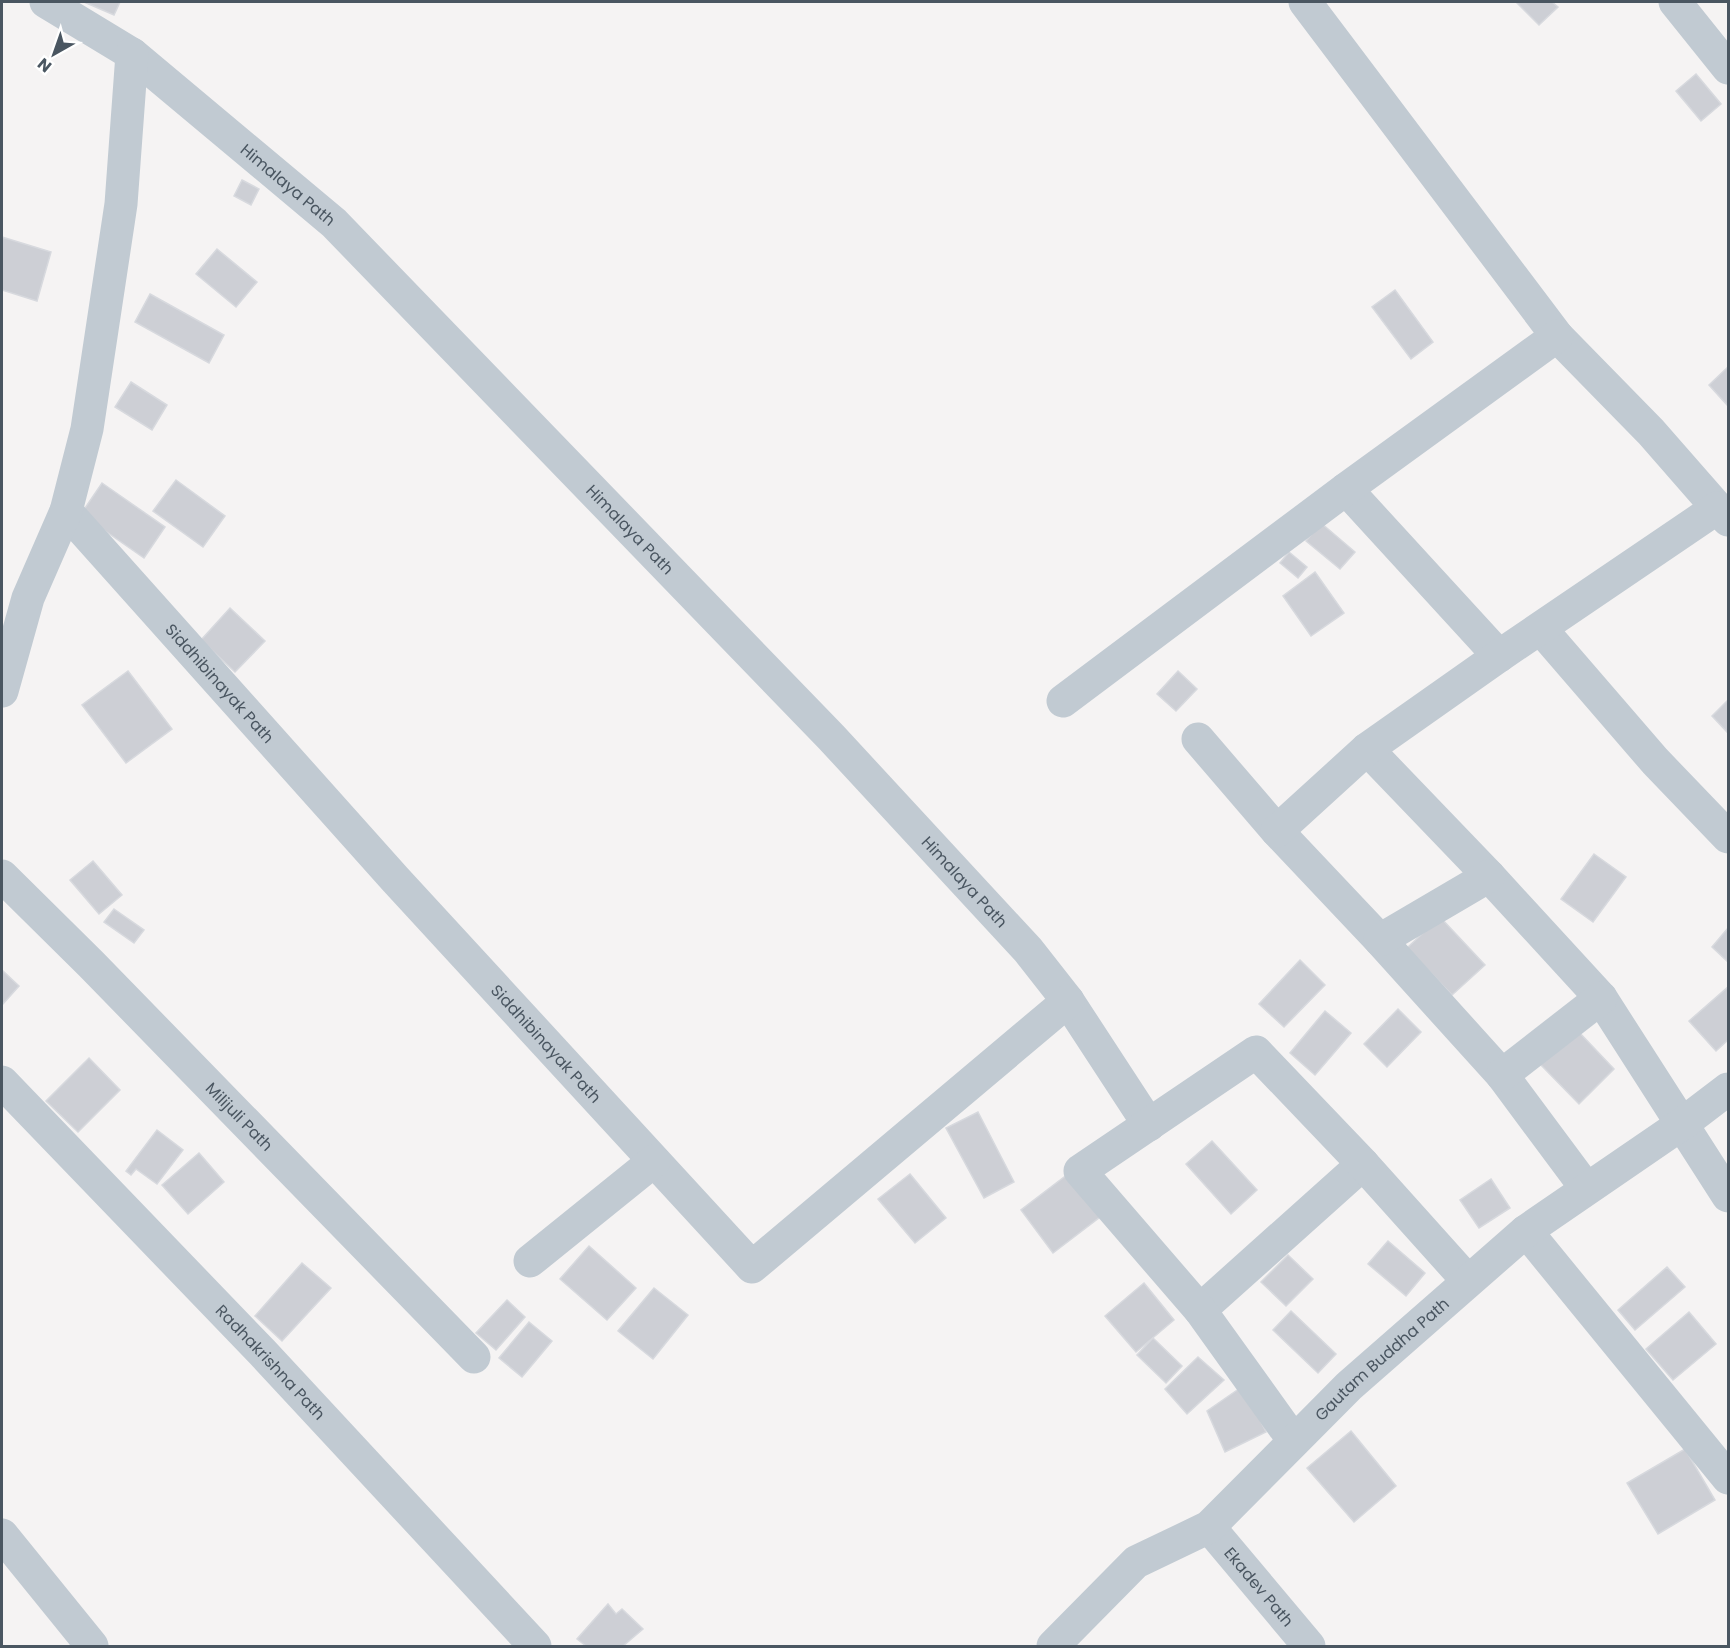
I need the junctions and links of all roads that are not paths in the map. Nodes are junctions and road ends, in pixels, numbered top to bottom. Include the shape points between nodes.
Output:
1 (46, 2) edge
2 (1305, 2) edge
3 (1675, 2) edge
4 (132, 54) junction
5 (1728, 68) edge
6 (1557, 336) junction
7 (1346, 489) junction
8 (66, 511) junction
9 (1723, 514) edge
10 (1541, 629) junction
11 (1499, 656) junction
12 (2, 691) edge
13 (1063, 701) dead end
14 (1198, 739) dead end
15 (1367, 749) junction
16 (1277, 831) junction
17 (1728, 837) edge
18 (2, 876) edge
19 (1489, 876) junction
20 (1380, 940) junction
21 (1601, 998) junction
22 (1068, 1001) junction
23 (1502, 1075) junction
24 (2, 1082) edge
25 (1728, 1089) edge
26 (1682, 1124) junction
27 (1149, 1125) junction
28 (654, 1161) junction
29 (1363, 1164) junction
30 (1586, 1188) junction
31 (1728, 1196) edge
32 (1526, 1231) junction
33 (530, 1261) dead end
34 (1468, 1281) junction
35 (1200, 1310) junction
36 (474, 1357) dead end
37 (1294, 1441) junction
38 (1728, 1478) edge
39 (1209, 1527) junction
40 (2, 1535) edge
41 (1060, 1644) edge
42 (92, 1647) edge
43 (536, 1647) edge
44 (1309, 1647) edge

1 - 4 street, Himalaya Path
2 - 6 street
3 - 5 street
4 - 8 street via 121,204 87,429
4 - 22 street, Himalaya Path via 334,223 839,746 1028,950
6 - 7 street
6 - 9 street via 1651,432
7 - 11 street
7 - 13 street
8 - 12 street via 28,598
8 - 28 street, Siddhibinayak Path
9 - 10 street
10 - 11 street
10 - 17 street via 1655,761
11 - 15 street
14 - 16 street
15 - 16 street
15 - 19 street
16 - 20 street
18 - 36 street, Milijuli Path
19 - 20 street
19 - 21 street
20 - 23 street
21 - 23 street
21 - 26 street
22 - 27 street, Himalaya Path
22 - 28 street, Siddhibinayak Path via 752,1267
23 - 30 street
24 - 43 street, Radhakrishna Path
25 - 26 street, Gautam Buddha Path
26 - 30 street, Gautam Buddha Path
26 - 31 street
27 - 29 street via 1256,1052
27 - 35 street via 1080,1171
28 - 33 street
29 - 34 street
29 - 35 street
30 - 32 street, Gautam Buddha Path
32 - 34 street, Gautam Buddha Path
32 - 38 street
34 - 37 street, Gautam Buddha Path
35 - 37 street
37 - 39 street, Gautam Buddha Path
39 - 41 street, Gautam Buddha Path via 1136,1562
39 - 44 street, Ekadev Path
40 - 42 street

